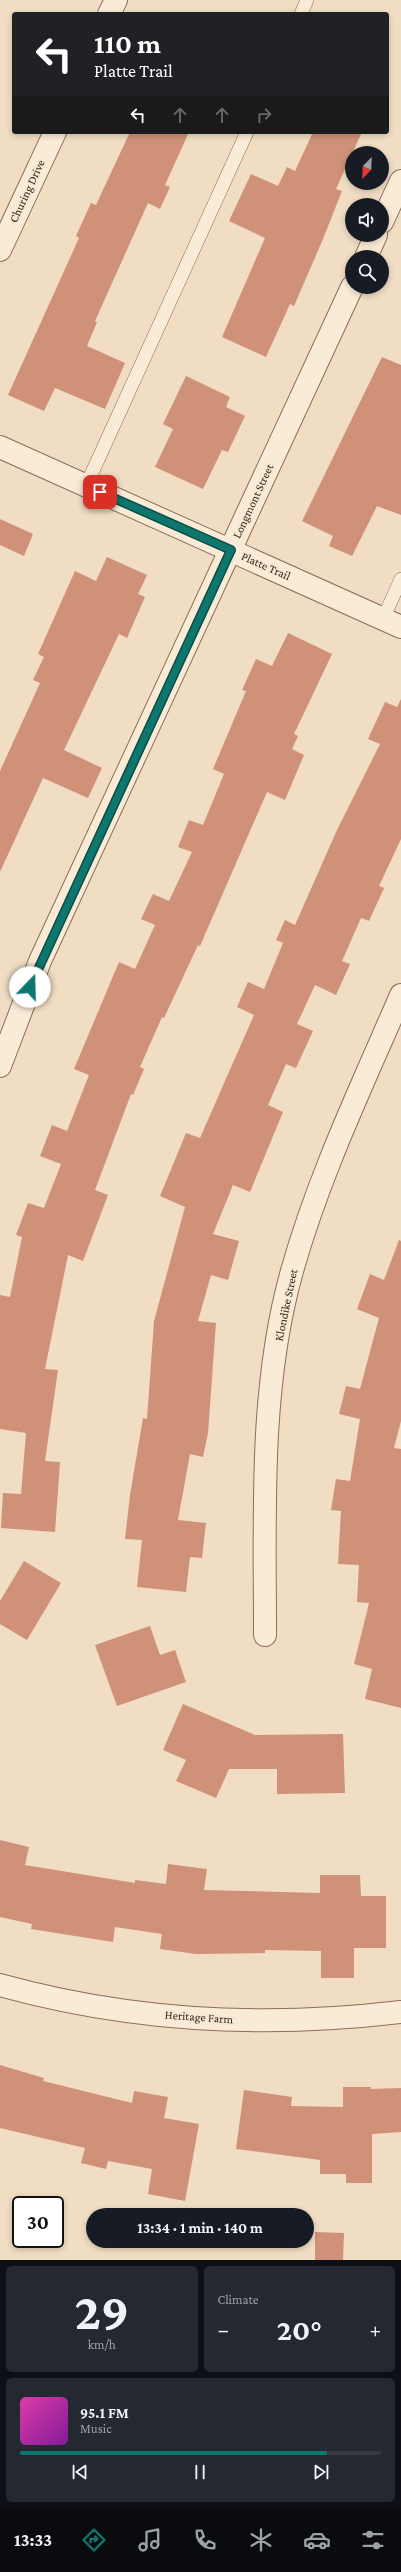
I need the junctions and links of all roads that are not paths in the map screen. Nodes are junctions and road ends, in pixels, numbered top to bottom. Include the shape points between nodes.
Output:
1 (116, 0) edge
2 (307, 0) edge
3 (110, 12) edge
4 (302, 12) edge
5 (54, 134) edge
6 (246, 134) edge
7 (401, 181) edge
8 (389, 207) edge
9 (0, 250) edge
10 (349, 294) edge
11 (0, 447) edge
12 (86, 486) junction
13 (231, 550) junction
14 (401, 579) edge
15 (392, 623) edge
16 (401, 995) edge
17 (0, 1066) edge
18 (265, 1634) dead end
19 (0, 1985) edge
20 (401, 2012) edge

1 - 3 street
2 - 4 lane
5 - 9 street, Churing Drive
6 - 12 lane
7 - 8 street
10 - 13 street, Longmont Street
11 - 12 street, Platte Trail
12 - 13 street, Platte Trail
13 - 15 street, Platte Trail
13 - 17 street, Longmont Street via 40,961
14 - 15 lane
16 - 18 street, Klondike Street via 317,1189 292,1272 277,1349 265,1458
19 - 20 street, Heritage Farm via 74,2003 216,2019 283,2021 350,2018

